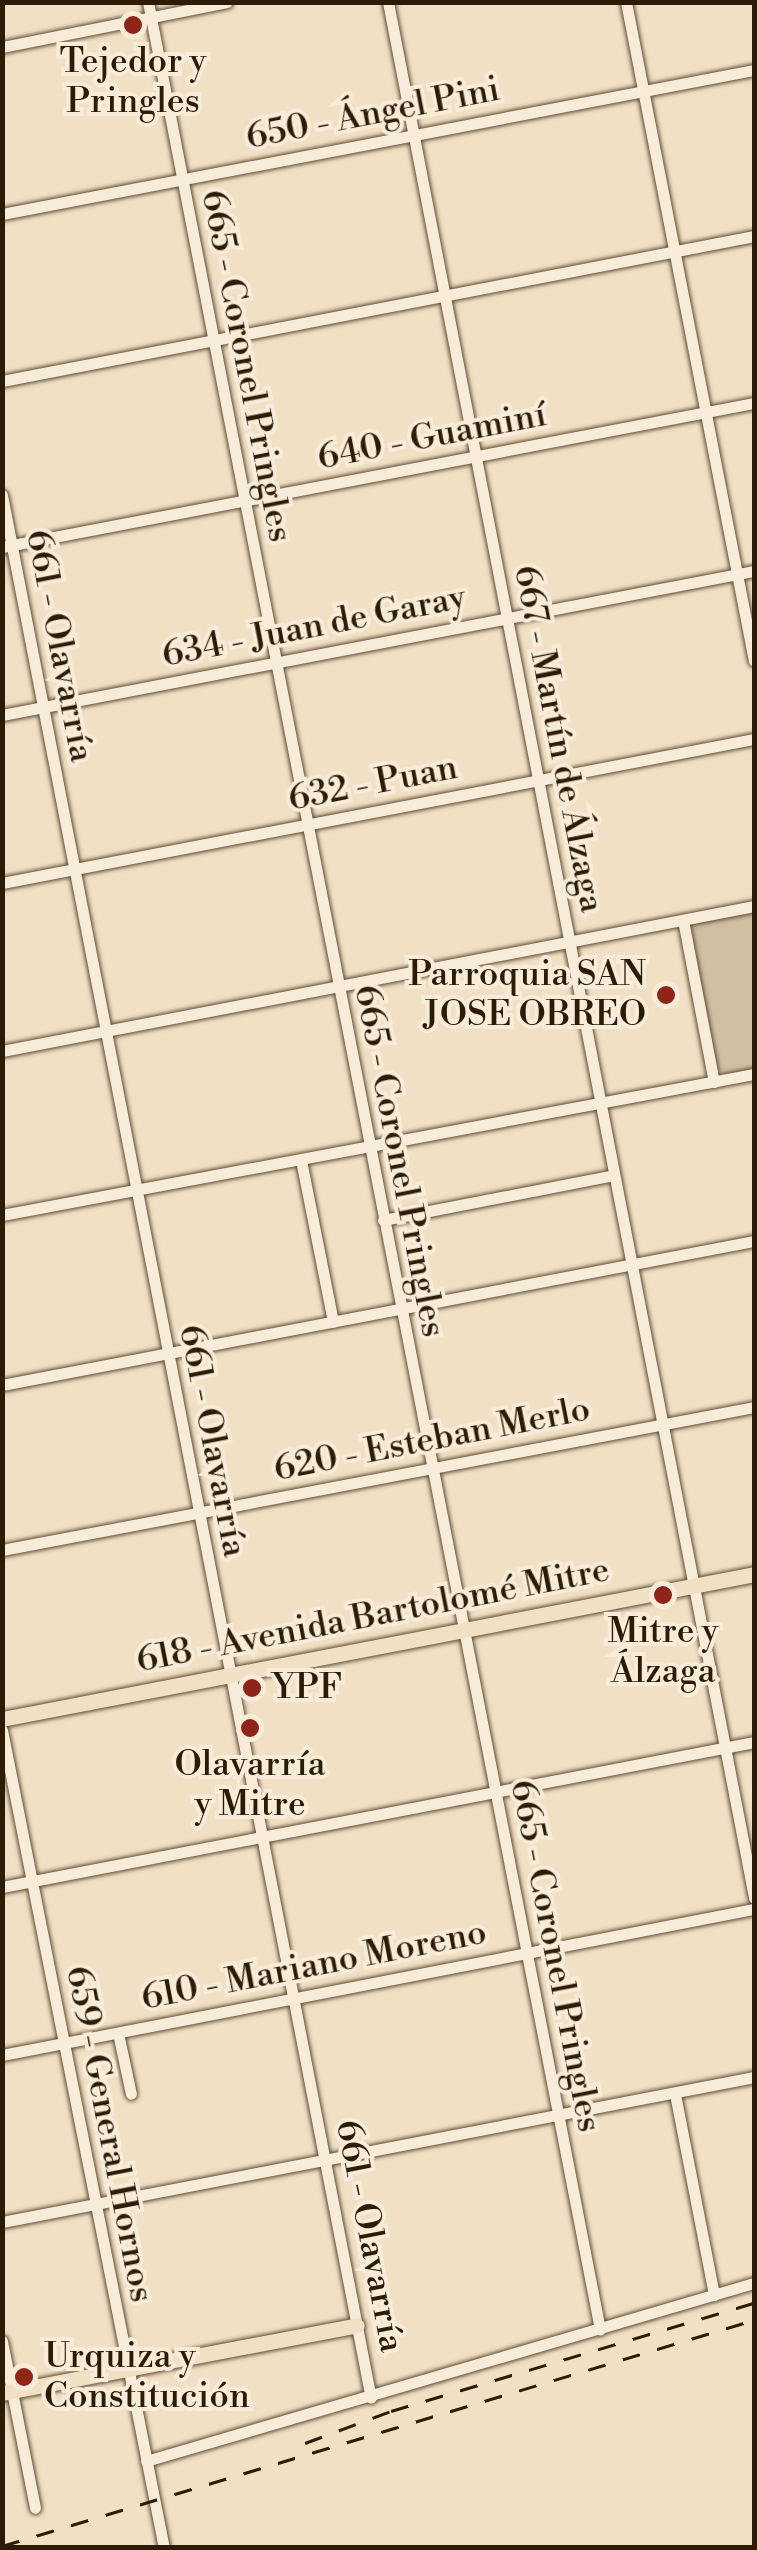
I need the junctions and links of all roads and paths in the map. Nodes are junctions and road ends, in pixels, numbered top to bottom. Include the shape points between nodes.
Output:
1 (148, 2) edge
2 (227, 2) edge
3 (388, 2) edge
4 (626, 2) edge
5 (151, 18) junction
6 (2, 47) edge
7 (754, 70) edge
8 (643, 90) junction
9 (413, 134) junction
10 (182, 178) junction
11 (2, 214) edge
12 (754, 236) edge
13 (674, 252) junction
14 (444, 296) junction
15 (213, 340) junction
16 (2, 381) edge
17 (754, 403) edge
18 (706, 412) junction
19 (475, 456) junction
20 (2, 495) edge
21 (243, 502) junction
22 (7, 546) edge
23 (754, 571) edge
24 (738, 574) junction
25 (506, 619) junction
26 (754, 661) edge
27 (275, 663) junction
28 (42, 707) junction
29 (2, 715) edge
30 (754, 739) edge
31 (538, 780) junction
32 (306, 825) junction
33 (73, 870) junction
34 (2, 883) edge
35 (754, 906) edge
36 (683, 920) junction
37 (569, 942) junction
38 (336, 986) junction
39 (106, 1031) junction
40 (2, 1051) edge
41 (754, 1074) edge
42 (714, 1082) junction
43 (599, 1104) junction
44 (368, 1147) junction
45 (301, 1160) junction
46 (614, 1175) junction
47 (135, 1189) junction
48 (2, 1215) edge
49 (383, 1220) junction
50 (754, 1241) edge
51 (632, 1264) junction
52 (400, 1310) junction
53 (333, 1322) junction
54 (167, 1354) junction
55 (2, 1385) edge
56 (754, 1406) edge
57 (662, 1424) junction
58 (432, 1468) junction
59 (198, 1513) junction
60 (2, 1550) edge
61 (754, 1574) edge
62 (694, 1585) junction
63 (462, 1630) junction
64 (230, 1674) junction
65 (2, 1719) edge
66 (2, 1730) edge
67 (754, 1742) edge
68 (725, 1748) junction
69 (495, 1792) junction
70 (261, 1837) junction
71 (32, 1881) junction
72 (2, 1887) edge
73 (754, 1898) edge
74 (754, 1909) edge
75 (526, 1952) junction
76 (294, 1998) junction
77 (118, 2032) junction
78 (63, 2042) junction
79 (2, 2055) edge
80 (754, 2078) edge
81 (130, 2094) dead end
82 (675, 2094) junction
83 (558, 2116) junction
84 (327, 2158) junction
85 (96, 2203) junction
86 (2, 2222) edge
87 (754, 2283) edge
88 (714, 2295) junction
89 (358, 2325) junction
90 (600, 2330) junction
91 (2, 2341) edge
92 (126, 2368) junction
93 (7, 2392) edge
94 (371, 2398) junction
95 (178, 2455) junction
96 (146, 2461) junction
97 (154, 2494) junction
98 (34, 2508) dead end
99 (164, 2548) edge

1 - 5 street, 665 - Coronel Pringles
2 - 5 street
3 - 9 street, 667 - Martín de Álzaga
4 - 8 street
5 - 6 street
5 - 10 street, 665 - Coronel Pringles
7 - 8 street, 650 - Ángel Pini
8 - 9 street, 650 - Ángel Pini
8 - 13 street
9 - 10 street, 650 - Ángel Pini
9 - 14 street, 667 - Martín de Álzaga
10 - 11 street, 650 - Ángel Pini
10 - 15 street, 665 - Coronel Pringles
12 - 13 street
13 - 14 street
13 - 18 street
14 - 15 street
14 - 19 street, 667 - Martín de Álzaga
15 - 16 street
15 - 21 street, 665 - Coronel Pringles
17 - 18 street, 640 - Guaminí
18 - 19 street, 640 - Guaminí
18 - 24 street
19 - 21 street, 640 - Guaminí
19 - 25 street, 667 - Martín de Álzaga
20 - 22 street, 661 - Olavarría
21 - 22 street, 640 - Guaminí
21 - 27 street, 665 - Coronel Pringles
22 - 28 street, 661 - Olavarría
23 - 24 street, 634 - Juan de Garay
24 - 25 street, 634 - Juan de Garay
24 - 26 street
25 - 27 street, 634 - Juan de Garay
25 - 31 street, 667 - Martín de Álzaga
27 - 28 street, 634 - Juan de Garay
27 - 32 street, 665 - Coronel Pringles
28 - 29 street, 634 - Juan de Garay
28 - 33 street, 661 - Olavarría
30 - 31 street, 632 - Puan
31 - 32 street, 632 - Puan
31 - 37 street, 667 - Martín de Álzaga
32 - 33 street, 632 - Puan
32 - 38 street, 665 - Coronel Pringles
33 - 34 street, 632 - Puan
33 - 39 street, 661 - Olavarría
35 - 36 street
36 - 37 street
36 - 42 street
37 - 38 street
37 - 43 street, 667 - Martín de Álzaga
38 - 39 street
38 - 44 street, 665 - Coronel Pringles
39 - 40 street
39 - 47 street, 661 - Olavarría
41 - 42 street
42 - 43 street
43 - 44 street
43 - 46 street, 667 - Martín de Álzaga
44 - 45 street
44 - 49 street, 665 - Coronel Pringles
45 - 47 street
45 - 53 street
46 - 49 street
46 - 51 street, 667 - Martín de Álzaga
47 - 48 street
47 - 54 street, 661 - Olavarría
49 - 52 street, 665 - Coronel Pringles
50 - 51 street
51 - 52 street
51 - 57 street, 667 - Martín de Álzaga
52 - 53 street
52 - 58 street, 665 - Coronel Pringles
53 - 54 street
54 - 55 street
54 - 59 street, 661 - Olavarría
56 - 57 street, 620 - Esteban Merlo
57 - 58 street, 620 - Esteban Merlo
57 - 62 street, 667 - Martín de Álzaga
58 - 59 street, 620 - Esteban Merlo
58 - 63 street, 665 - Coronel Pringles
59 - 60 street, 620 - Esteban Merlo
59 - 64 street, 661 - Olavarría
61 - 62 main road, 618 - Avenida Bartolomé Mitre
62 - 63 main road, 618 - Avenida Bartolomé Mitre
62 - 68 street, 667 - Martín de Álzaga
63 - 64 main road, 618 - Avenida Bartolomé Mitre
63 - 69 street, 665 - Coronel Pringles
64 - 65 main road, 618 - Avenida Bartolomé Mitre
64 - 70 street, 661 - Olavarría
66 - 71 street, 659 - General Hornos
67 - 68 street
68 - 69 street
68 - 73 street, 667 - Martín de Álzaga
69 - 70 street
69 - 75 street, 665 - Coronel Pringles
70 - 71 street
70 - 76 street, 661 - Olavarría
71 - 72 street
71 - 78 street, 659 - General Hornos
74 - 75 street, 610 - Mariano Moreno
75 - 76 street, 610 - Mariano Moreno
75 - 83 street, 665 - Coronel Pringles
76 - 77 street, 610 - Mariano Moreno
76 - 84 street, 661 - Olavarría
77 - 78 street, 610 - Mariano Moreno
77 - 81 street
78 - 79 street, 610 - Mariano Moreno
78 - 85 street, 659 - General Hornos
80 - 82 street
82 - 83 street
82 - 88 street
83 - 84 street
83 - 90 street, 665 - Coronel Pringles
84 - 85 street
84 - 89 street, 661 - Olavarría
85 - 86 street
85 - 92 street, 659 - General Hornos
87 - 88 street
88 - 90 street
89 - 92 main road
89 - 94 street, 661 - Olavarría
90 - 94 street
91 - 93 street
92 - 93 main road
92 - 96 street, 659 - General Hornos
93 - 98 street
94 - 95 street
95 - 96 street
95 - 97 street via 167,2463
96 - 97 street, 659 - General Hornos
97 - 99 street, 659 - General Hornos

